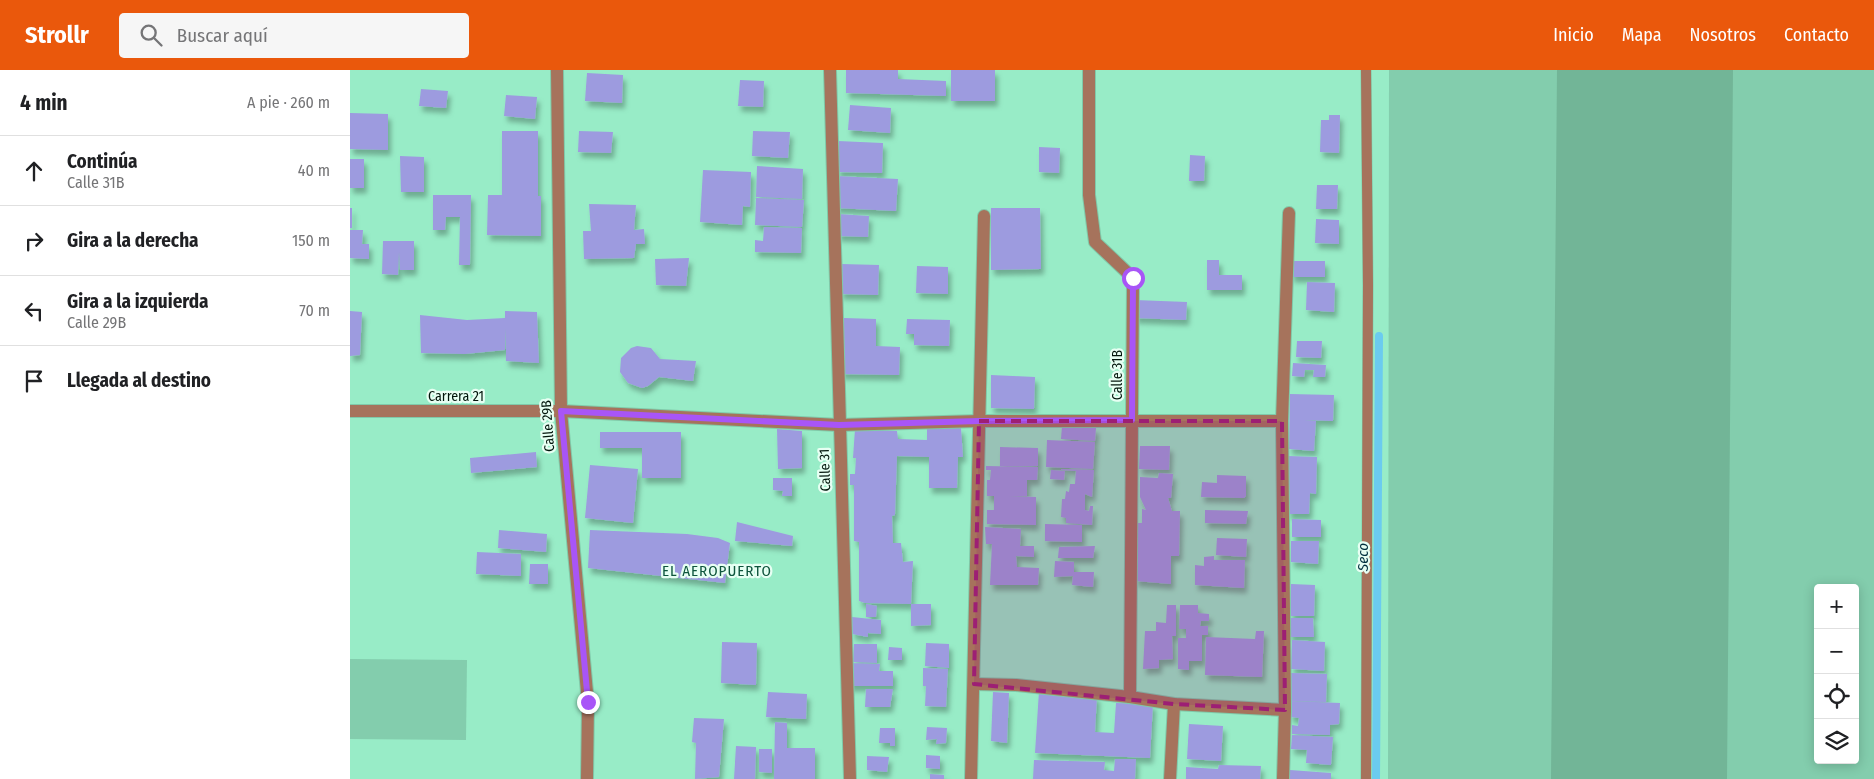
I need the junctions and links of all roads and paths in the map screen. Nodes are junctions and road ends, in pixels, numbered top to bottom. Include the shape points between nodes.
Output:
1 (557, 70) edge
2 (830, 70) edge
3 (1089, 70) edge
4 (1366, 70) edge
5 (1288, 213) dead end
6 (984, 216) dead end
7 (350, 411) edge
8 (561, 411) junction
9 (1132, 420) junction
10 (979, 421) junction
11 (1282, 421) junction
12 (839, 425) junction
13 (974, 684) junction
14 (1130, 697) junction
15 (1174, 704) junction
16 (1285, 710) junction
17 (587, 779) edge
18 (850, 779) edge
19 (971, 779) edge
20 (1170, 779) edge
21 (1283, 779) edge
22 (1366, 779) edge

1 - 8 street, Calle 29B
2 - 12 street, Calle 31
3 - 9 street, Calle 31B via 1089,195 1095,242 1133,278
4 - 22 lane
5 - 11 street
6 - 10 street
7 - 8 street, Carrera 21
8 - 12 street, Carrera 21
8 - 17 street, Calle 29B via 588,702
9 - 10 street, Carrera 21
9 - 11 street, Carrera 21
9 - 14 street, Calle 31B
10 - 12 street, Carrera 21
10 - 13 street
11 - 16 street
12 - 18 street, Calle 31
13 - 14 street
13 - 19 street
14 - 15 street
15 - 16 street
15 - 20 street
16 - 21 street

